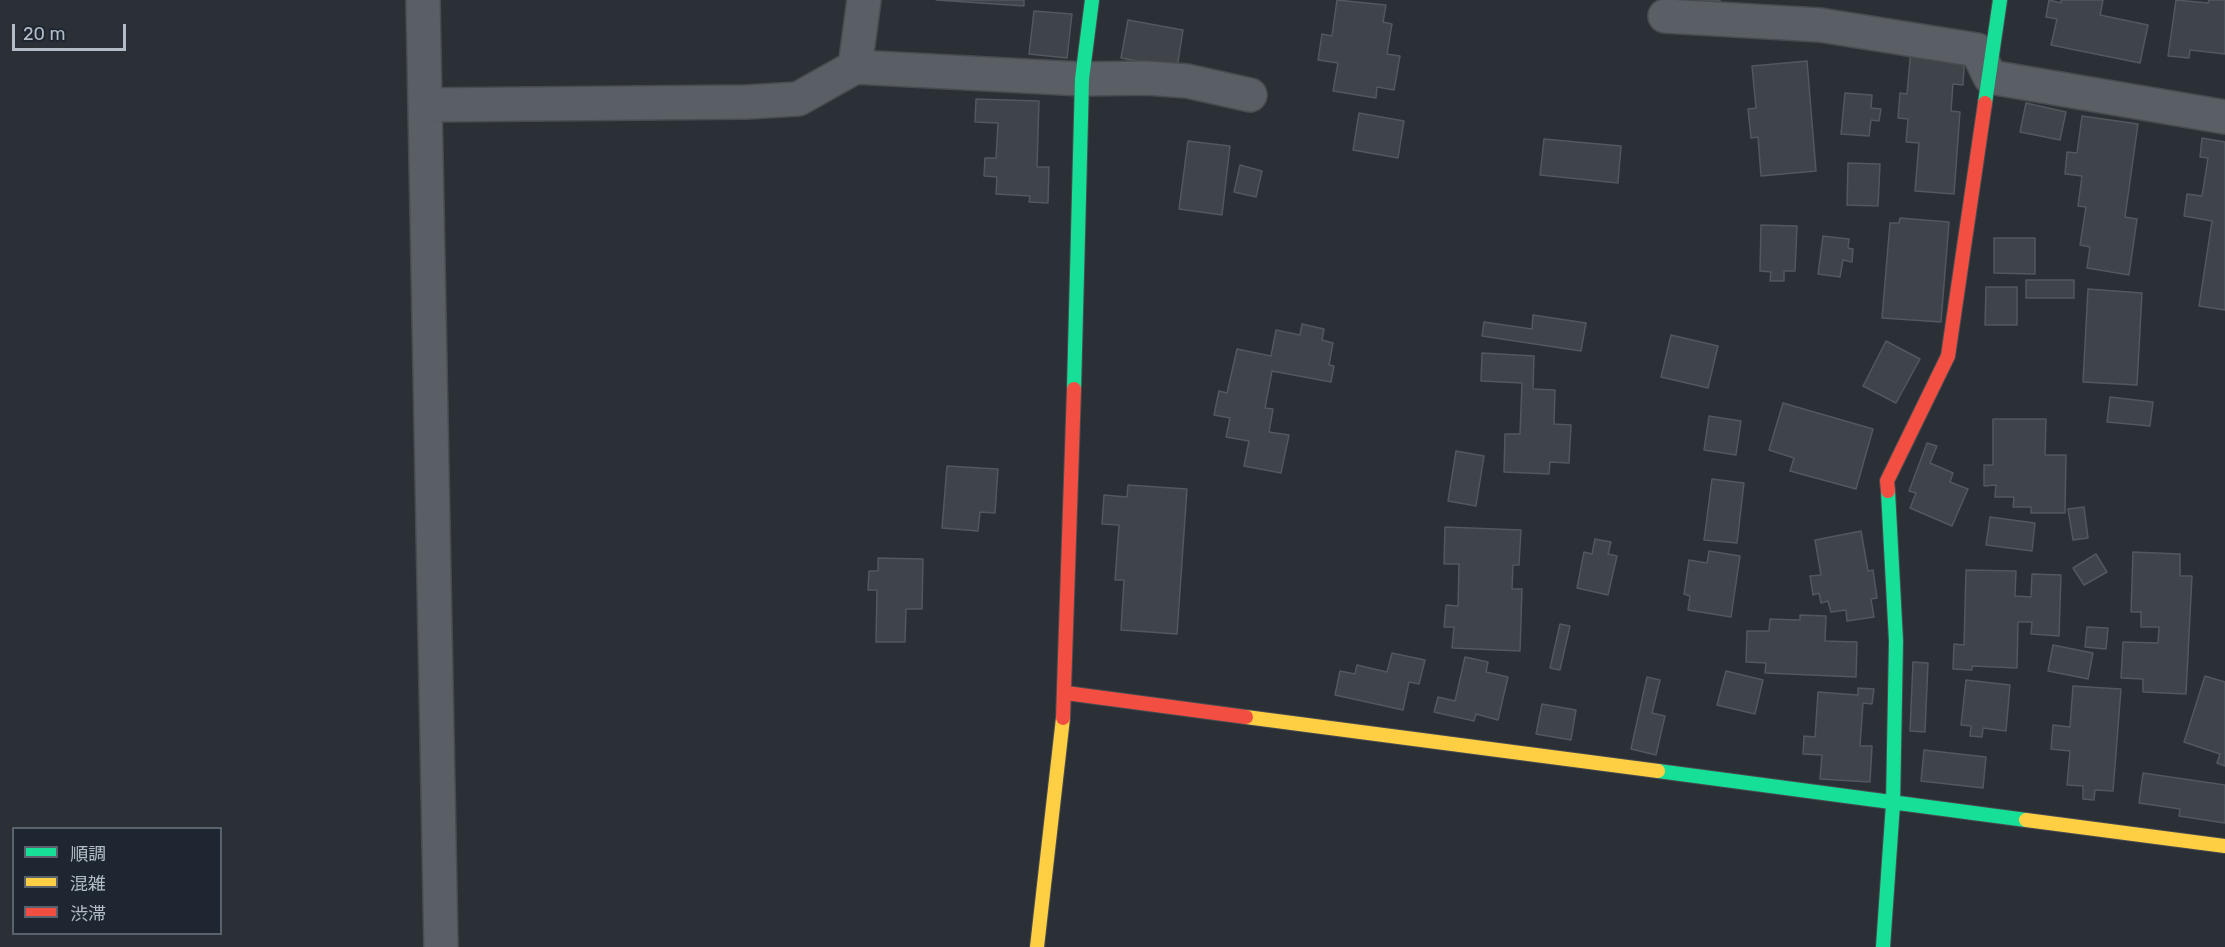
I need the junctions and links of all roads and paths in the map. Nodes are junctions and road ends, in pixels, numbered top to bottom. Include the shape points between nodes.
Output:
1 (423, 0) edge
2 (864, 0) edge
3 (1092, 0) edge
4 (2000, 0) edge
5 (1665, 16) dead end
6 (855, 67) junction
7 (1990, 77) junction
8 (1082, 79) junction
9 (1250, 95) dead end
10 (425, 105) junction
11 (2225, 117) edge
12 (1066, 693) junction
13 (1893, 804) junction
14 (2225, 846) edge
15 (441, 947) edge
16 (1037, 947) edge
17 (1883, 947) edge

1 - 10 street
2 - 6 street
3 - 8 street
4 - 7 street
5 - 7 street via 1820,25 1977,50
6 - 8 street
6 - 10 street via 798,99
7 - 11 street
7 - 13 street via 1948,357 1887,481 1896,641
8 - 9 street via 1187,81
8 - 12 street
10 - 15 street
12 - 13 street
12 - 16 street
13 - 14 street
13 - 17 street

